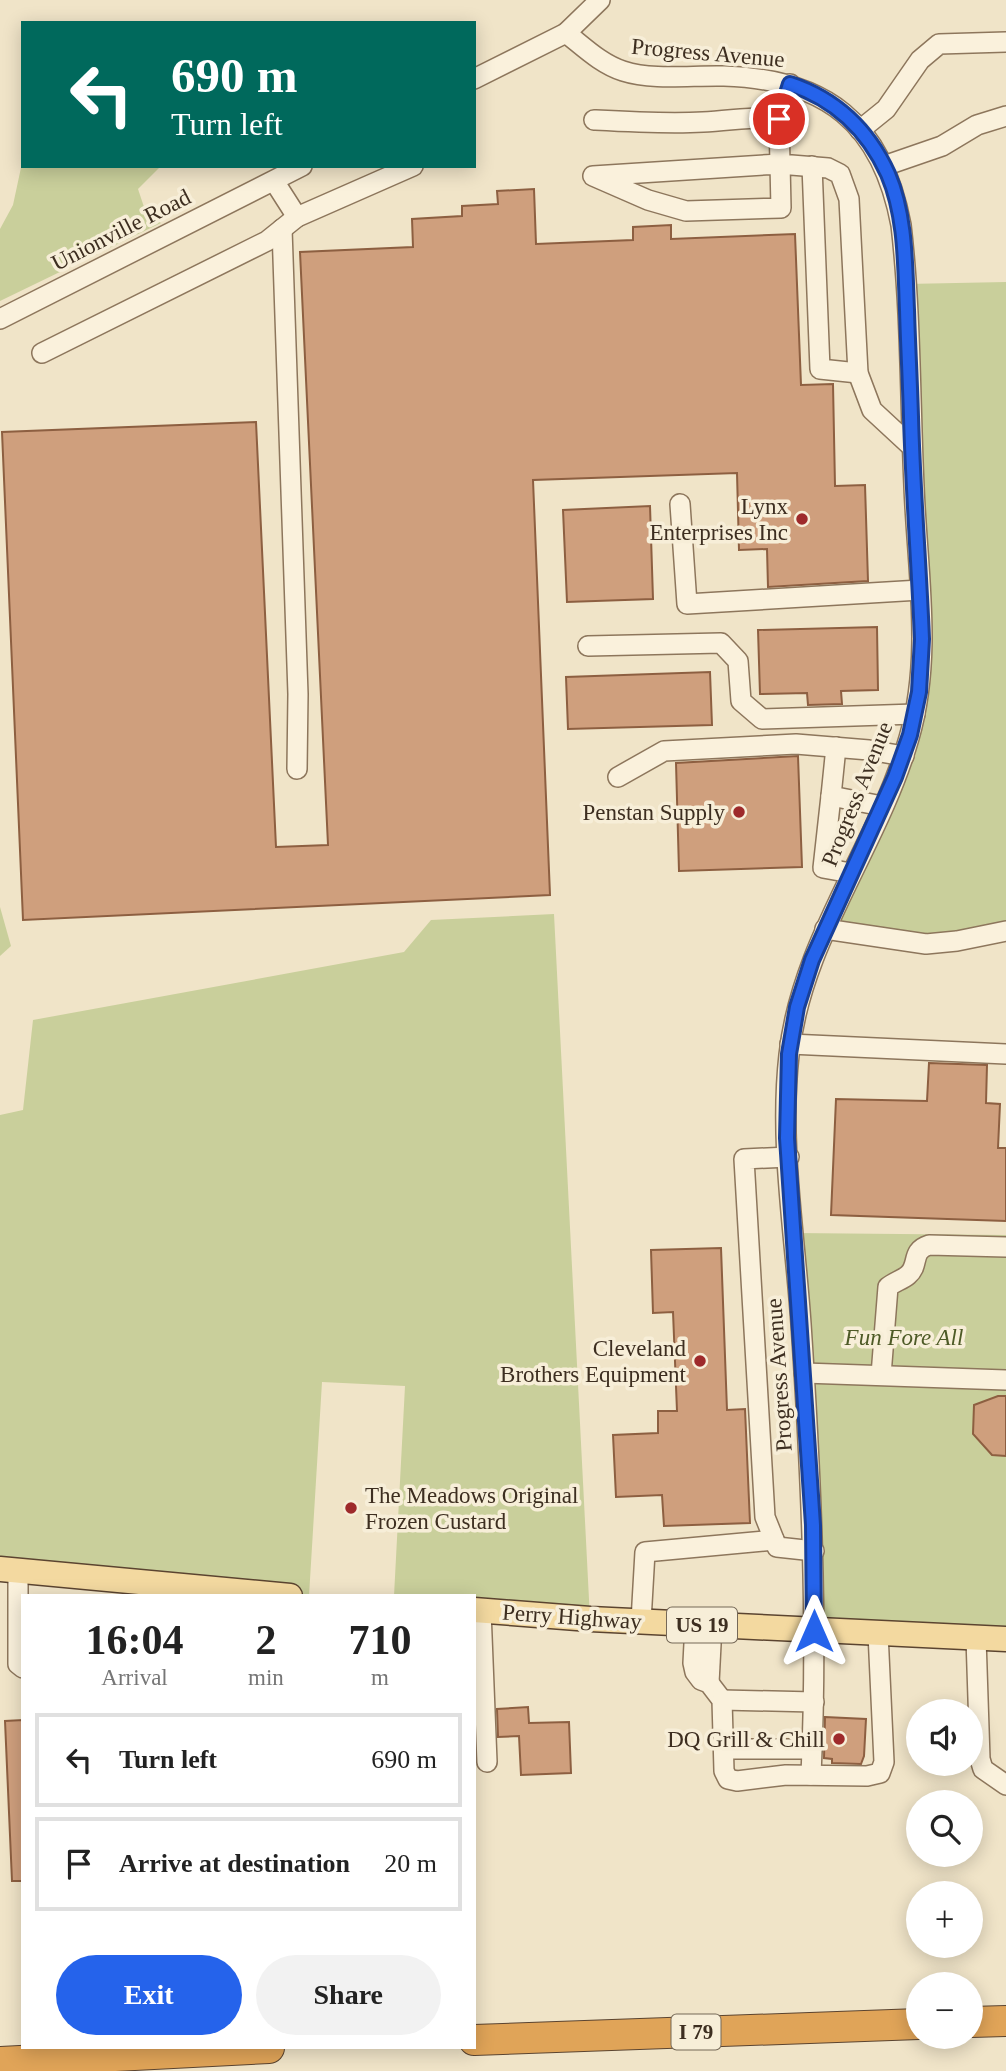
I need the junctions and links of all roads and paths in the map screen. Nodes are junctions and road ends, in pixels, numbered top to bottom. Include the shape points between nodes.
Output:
1 (590, 4) edge
2 (566, 33) junction
3 (1006, 43) edge
4 (476, 78) edge
5 (790, 84) junction
6 (1006, 116) edge
7 (779, 118) junction
8 (594, 120) dead end
9 (860, 130) junction
10 (779, 164) junction
11 (812, 166) junction
12 (884, 166) junction
13 (298, 168) edge
14 (409, 168) edge
15 (274, 181) junction
16 (289, 223) junction
17 (0, 319) edge
18 (42, 353) dead end
19 (858, 373) junction
20 (912, 447) junction
21 (680, 504) dead end
22 (920, 590) junction
23 (588, 646) dead end
24 (915, 714) junction
25 (836, 747) junction
26 (904, 756) junction
27 (297, 769) dead end
28 (618, 776) dead end
29 (831, 796) junction
30 (882, 806) junction
31 (851, 873) junction
32 (825, 929) junction
33 (1006, 931) edge
34 (790, 1044) junction
35 (1006, 1054) edge
36 (789, 1157) junction
37 (1006, 1247) edge
38 (804, 1373) junction
39 (881, 1375) junction
40 (1006, 1380) edge
41 (774, 1540) junction
42 (814, 1551) junction
43 (9, 1570) edge
44 (268, 1594) edge
45 (477, 1610) edge
46 (640, 1621) junction
47 (703, 1625) junction
48 (814, 1631) junction
49 (878, 1633) junction
50 (976, 1638) junction
51 (1006, 1639) edge
52 (21, 1666) edge
53 (722, 1699) junction
54 (814, 1702) junction
55 (724, 1749) junction
56 (813, 1749) junction
57 (487, 1762) dead end
58 (811, 1775) junction
59 (1003, 1778) edge
60 (1006, 2021) edge
61 (983, 2022) edge
62 (906, 2024) edge
63 (476, 2040) edge
64 (251, 2049) edge
65 (0, 2062) edge

1 - 2 street
2 - 4 street
2 - 5 street, Progress Avenue via 623,71 749,77
3 - 9 street via 939,44 920,60 887,109
5 - 7 street
5 - 9 street, Progress Avenue via 822,97
6 - 12 street
7 - 8 street via 676,124
7 - 10 street
9 - 12 street, Progress Avenue
10 - 10 street via 632,172 593,176 686,211 781,208
10 - 11 street
11 - 19 street via 840,174 849,199
11 - 19 street via 820,369
12 - 20 street, Progress Avenue via 898,208 903,243
13 - 15 street, Unionville Road
14 - 16 street
15 - 16 street
15 - 17 street, Unionville Road
16 - 18 street via 267,242
16 - 27 street
19 - 20 street via 872,410
20 - 22 street, Progress Avenue
21 - 22 street via 688,604
22 - 24 street, Progress Avenue via 921,670
23 - 24 street via 721,643 738,661 741,701 762,719
24 - 26 street, Progress Avenue
25 - 26 street
25 - 28 street via 796,744 664,751
25 - 29 street
26 - 30 street, Progress Avenue
29 - 30 street
29 - 31 street via 823,868
30 - 31 street, Progress Avenue
31 - 32 street, Progress Avenue
32 - 33 street via 926,944
32 - 34 street, Progress Avenue via 804,984
34 - 35 street
34 - 36 street, Progress Avenue
36 - 38 street, Progress Avenue
36 - 41 street via 744,1160 765,1517
37 - 39 street via 922,1247 915,1256 914,1269 888,1287
38 - 39 street
38 - 42 street, Progress Avenue
39 - 40 street
41 - 42 street via 777,1547
41 - 46 street via 645,1552
42 - 48 street, Progress Avenue
43 - 44 main road
43 - 52 street
45 - 46 main road, Perry Highway / US 19
45 - 57 street
46 - 47 main road, Perry Highway / US 19
47 - 48 main road, Perry Highway / US 19
47 - 53 street via 694,1667 698,1677
48 - 49 main road, Perry Highway / US 19
48 - 54 street, Progress Avenue
49 - 50 main road, Perry Highway / US 19
49 - 58 street via 884,1762 880,1773
50 - 51 main road, Perry Highway / US 19
50 - 59 street via 980,1759 983,1769
53 - 54 street
53 - 55 street
54 - 56 street, Progress Avenue
55 - 56 street
55 - 58 street via 728,1779
56 - 58 street, Progress Avenue
60 - 61 highway
62 - 63 highway, I 79
64 - 65 highway

